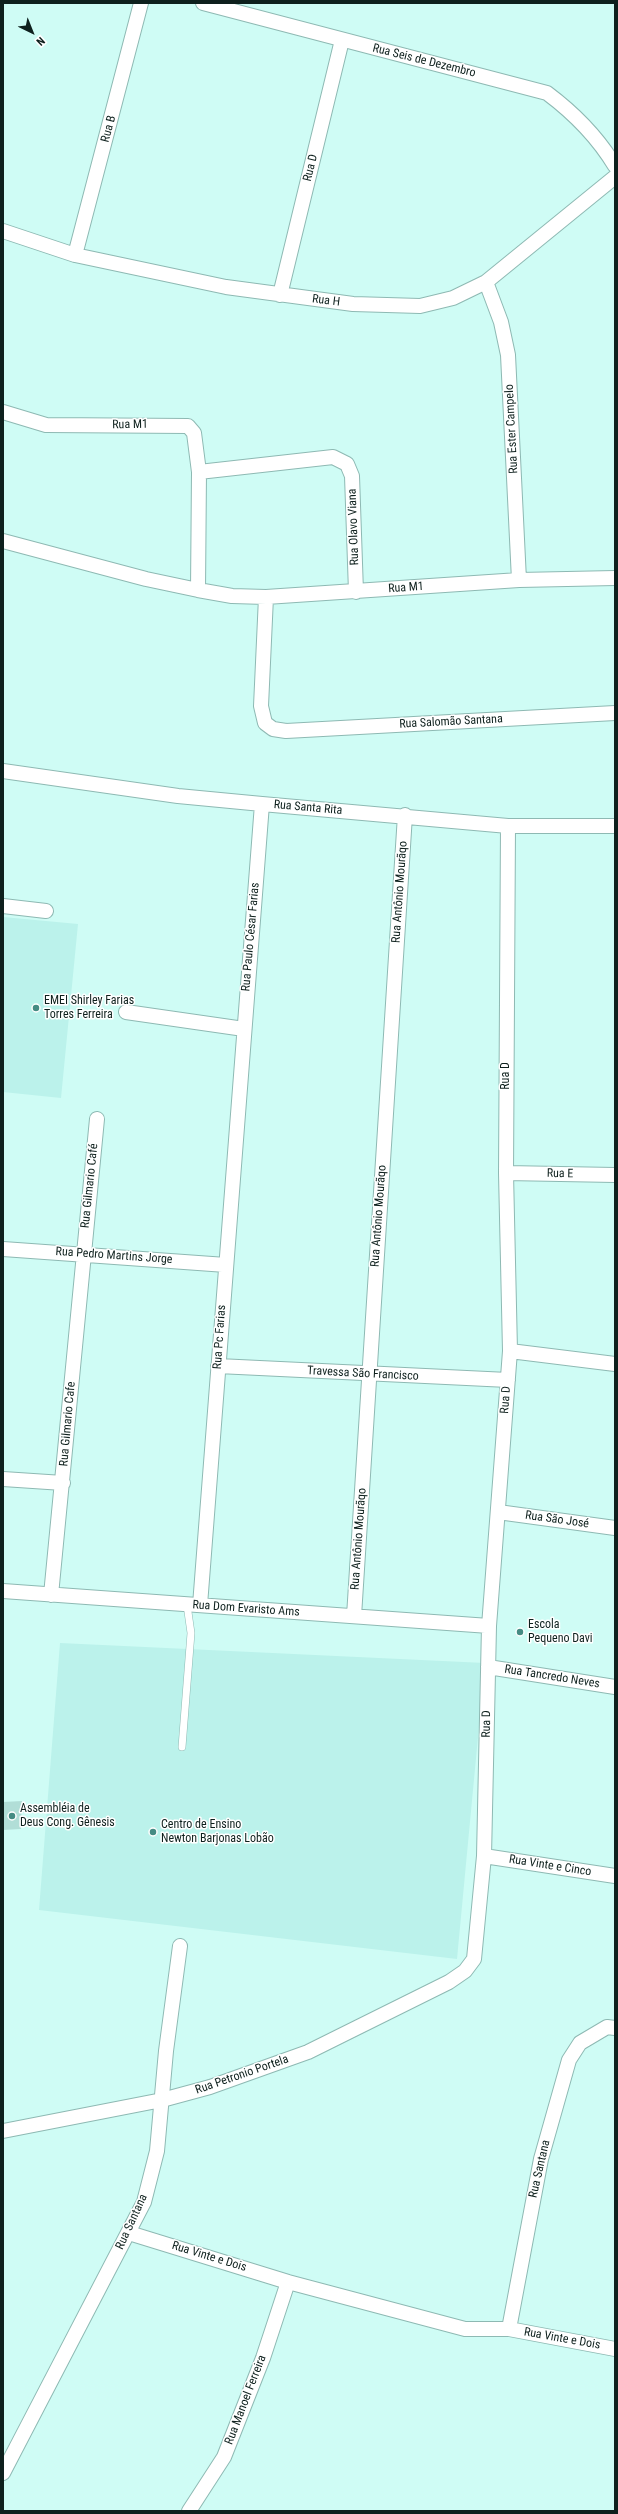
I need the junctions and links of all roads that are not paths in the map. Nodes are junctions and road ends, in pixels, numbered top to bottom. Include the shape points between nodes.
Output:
1 (141, 3) edge
2 (203, 3) edge
3 (342, 40) junction
4 (615, 166) edge
5 (615, 177) edge
6 (3, 231) edge
7 (75, 255) junction
8 (486, 282) junction
9 (280, 295) junction
10 (3, 412) edge
11 (198, 472) junction
12 (3, 541) edge
13 (615, 578) edge
14 (519, 580) junction
15 (198, 590) junction
16 (356, 592) junction
17 (266, 597) junction
18 (615, 713) edge
19 (3, 772) edge
20 (262, 804) junction
21 (405, 815) junction
22 (508, 826) junction
23 (615, 826) edge
24 (3, 906) edge
25 (46, 911) dead end
26 (126, 1012) dead end
27 (244, 1030) junction
28 (241, 1070) joint
29 (97, 1119) dead end
30 (506, 1173) junction
31 (615, 1175) edge
32 (3, 1248) edge
33 (82, 1254) junction
34 (226, 1265) junction
35 (510, 1351) junction
36 (615, 1364) edge
37 (218, 1366) junction
38 (369, 1374) junction
39 (508, 1380) junction
40 (3, 1479) edge
41 (63, 1483) junction
42 (498, 1512) junction
43 (615, 1528) edge
44 (3, 1591) edge
45 (51, 1595) junction
46 (193, 1605) junction
47 (354, 1616) junction
48 (489, 1626) junction
49 (488, 1667) junction
50 (615, 1687) edge
51 (182, 1747) dead end
52 (484, 1856) junction
53 (615, 1876) edge
54 (180, 1946) dead end
55 (465, 1971) joint
56 (611, 2027) edge
57 (162, 2100) junction
58 (3, 2131) edge
59 (129, 2234) junction
60 (288, 2282) junction
61 (508, 2330) junction
62 (615, 2349) edge
63 (3, 2473) edge
64 (188, 2511) edge

1 - 7 street, Rua B
2 - 3 street, Rua Seis de Dezembro
3 - 4 street, Rua Seis de Dezembro via 547,93 574,114 602,145
3 - 9 street, Rua D
5 - 8 street, Rua H
6 - 7 street, Rua H
7 - 9 street, Rua H via 226,287
8 - 9 street, Rua H via 454,298 420,306 353,304
8 - 14 street, Rua Ester Campelo via 501,322 508,355
10 - 11 street, Rua M1 via 46,425 188,426 194,433
11 - 15 street, Rua M1
11 - 16 street, Rua Olavo Viana via 333,457 346,464 352,476
12 - 15 street, Rua M1 via 146,579
13 - 14 street, Rua M1
14 - 16 street, Rua M1
15 - 17 street, Rua M1 via 232,596
16 - 17 street, Rua M1
17 - 18 street, Rua Salomão Santana via 262,716 265,723 273,729 286,731
19 - 20 street, Rua Santa Rita via 178,796
20 - 21 street, Rua Santa Rita
20 - 27 street, Rua Paulo César Farias
21 - 22 street, Rua Santa Rita
21 - 38 street, Rua Antônio Mourãqo
22 - 23 street, Rua Santa Rita
22 - 30 street, Rua D
24 - 25 street
26 - 27 street
27 - 28 street, Rua Paulo César Farias
28 - 34 street, Rua Pc Farias
29 - 33 street, Rua Gilmario Café
30 - 31 street, Rua E
30 - 35 street, Rua D
32 - 33 street, Rua Pedro Martins Jorge
33 - 34 street, Rua Pedro Martins Jorge
33 - 41 street, Rua Gilmario Cafe
34 - 37 street, Rua Pc Farias
35 - 36 street
35 - 39 street, Rua D
37 - 38 street, Travessa São Francisco
37 - 46 street, Rua Pc Farias
38 - 39 street, Travessa São Francisco
38 - 47 street, Rua Antônio Mourãqo
39 - 42 street, Rua D
40 - 41 street
41 - 45 street, Rua Gilmario Cafe
42 - 43 street, Rua São José
42 - 48 street, Rua D
44 - 45 street, Rua Dom Evaristo Ams
45 - 46 street, Rua Dom Evaristo Ams
46 - 47 street, Rua Dom Evaristo Ams
46 - 51 lane
47 - 48 street, Rua Dom Evaristo Ams
48 - 49 street, Rua D
49 - 50 street, Rua Tancredo Neves
49 - 52 street, Rua D
52 - 53 street, Rua Vinte e Cinco
52 - 55 street, Rua D via 475,1954
54 - 57 street, Rua Santana
55 - 57 street, Rua Petronio Portela via 449,1982 308,2052 210,2087
56 - 61 street, Rua Santana via 580,2043 569,2060 541,2159
57 - 58 street, Rua Petronio Portela
57 - 59 street, Rua Santana via 152,2178
59 - 60 street, Rua Vinte e Dois
59 - 63 street, Rua Santana
60 - 61 street, Rua Vinte e Dois via 465,2329
60 - 64 street, Rua Manoel Ferreira via 224,2457
61 - 62 street, Rua Vinte e Dois

